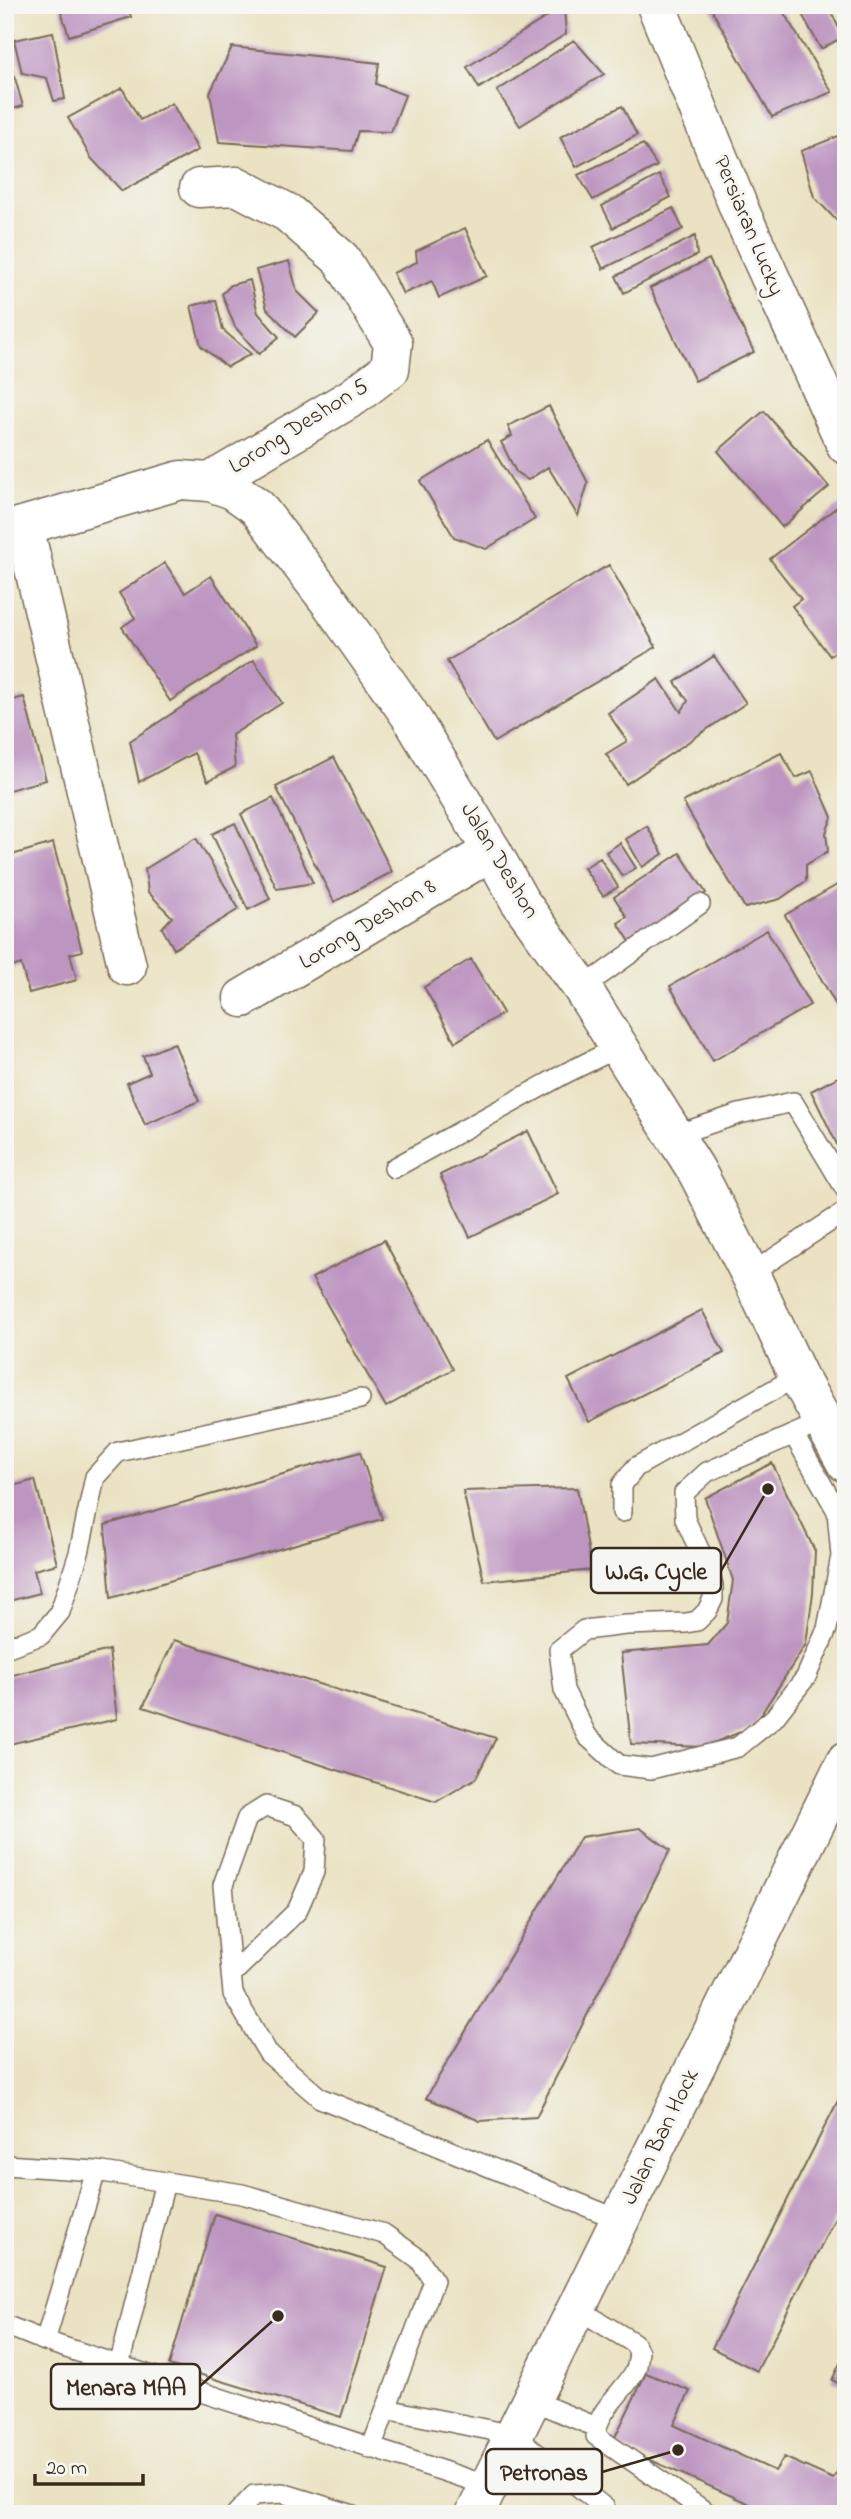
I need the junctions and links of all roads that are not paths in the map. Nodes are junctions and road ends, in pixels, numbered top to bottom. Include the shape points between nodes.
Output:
1 (656, 5) edge
2 (199, 188) dead end
3 (846, 445) edge
4 (210, 482) junction
5 (15, 529) edge
6 (492, 851) junction
7 (700, 904) dead end
8 (127, 966) dead end
9 (582, 988) junction
10 (243, 998) dead end
11 (619, 1047) junction
12 (675, 1135) junction
13 (394, 1168) dead end
14 (846, 1190) edge
15 (846, 1211) edge
16 (750, 1274) junction
17 (798, 1376) junction
18 (360, 1399) dead end
19 (829, 1443) edge
20 (622, 1513) dead end
21 (5, 1648) edge
22 (846, 1760) edge
23 (231, 1975) junction
24 (5, 2165) edge
25 (96, 2171) junction
26 (165, 2182) junction
27 (620, 2220) junction
28 (576, 2308) junction
29 (5, 2325) edge
30 (45, 2341) junction
31 (119, 2366) junction
32 (531, 2400) junction
33 (386, 2409) junction
34 (596, 2427) junction
35 (514, 2435) junction
36 (372, 2449) junction
37 (482, 2500) edge
38 (236, 2514) edge
39 (350, 2514) edge
40 (604, 2514) edge
41 (709, 2514) edge

1 - 3 main road, Persiaran Lucky via 741,213
2 - 4 main road, Lorong Deshon 5 via 237,186 288,213 341,260 393,343 390,369
4 - 5 main road, Jalan Deshon via 181,480
4 - 6 main road, Jalan Deshon via 233,490 273,526 409,714
5 - 8 main road
6 - 9 main road, Jalan Deshon via 519,900
6 - 10 main road, Lorong Deshon 8
7 - 9 lane
9 - 11 main road, Jalan Deshon
11 - 12 main road, Jalan Deshon
11 - 13 lane
12 - 14 lane via 793,1102
12 - 16 main road, Jalan Deshon
15 - 16 lane
16 - 17 main road, Jalan Deshon
17 - 19 main road, Jalan Deshon
17 - 20 lane via 636,1467 622,1485
18 - 21 lane via 118,1452 95,1477 79,1553 60,1612 41,1635
19 - 19 lane via 841,1556 827,1629 806,1677 774,1718 738,1747 650,1769 619,1765 587,1736 564,1690 559,1650 584,1630 697,1621 713,1599 713,1586 685,1519 684,1493 707,1472
22 - 27 main road, Jalan Ban Hock
23 - 23 lane via 223,1885 247,1818 266,1806 296,1816 316,1839 314,1871 297,1911
23 - 27 lane via 233,1994 268,2053 320,2098
24 - 25 lane
25 - 26 lane
25 - 30 lane
26 - 31 lane
26 - 33 lane via 242,2194 384,2234 419,2259 433,2281
27 - 28 main road, Jalan Ban Hock
28 - 32 main road, Jalan Ban Hock
28 - 34 lane via 634,2343 639,2352 636,2369
29 - 30 lane
30 - 31 lane
31 - 36 lane
32 - 34 lane
32 - 35 main road, Jalan Ban Hock
33 - 35 lane
33 - 36 lane
34 - 41 lane via 596,2436
35 - 37 main road, Jalan Ban Hock
35 - 40 lane via 599,2502
36 - 37 lane
38 - 39 lane via 254,2495 282,2493

